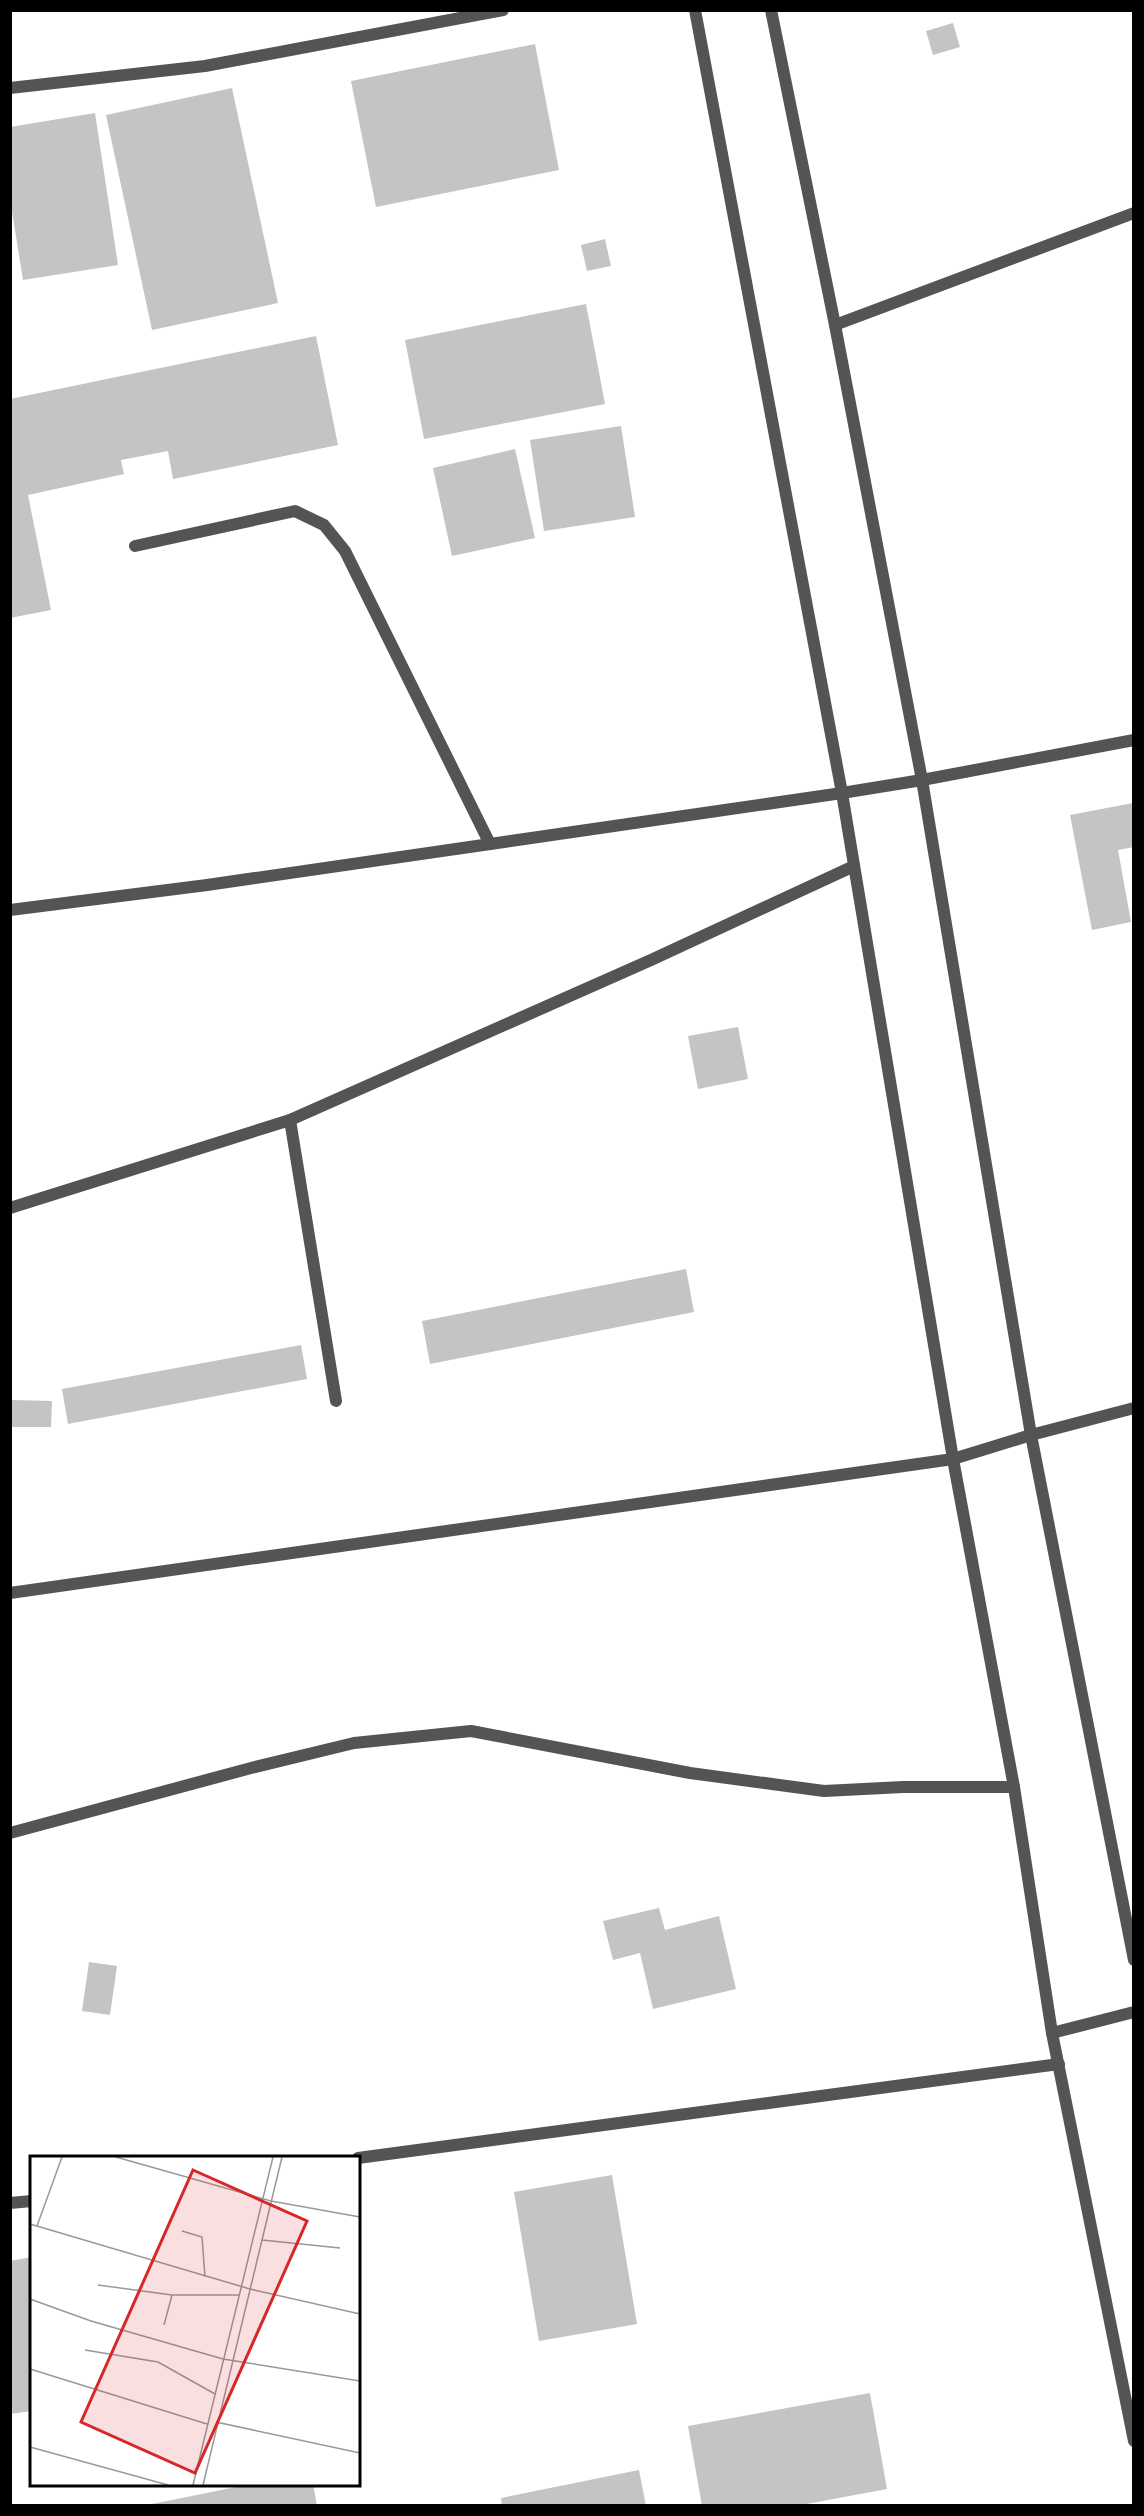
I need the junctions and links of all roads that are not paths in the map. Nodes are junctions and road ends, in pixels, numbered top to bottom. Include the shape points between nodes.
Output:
1 (503, 10) edge
2 (695, 10) edge
3 (771, 10) edge
4 (10, 88) edge
5 (1134, 213) edge
6 (835, 325) junction
7 (135, 546) dead end
8 (1134, 740) edge
9 (922, 780) junction
10 (842, 792) junction
11 (490, 844) junction
12 (854, 866) junction
13 (10, 910) edge
14 (290, 1120) junction
15 (10, 1208) edge
16 (336, 1401) dead end
17 (1134, 1408) edge
18 (1031, 1435) junction
19 (953, 1458) junction
20 (10, 1593) edge
21 (1014, 1787) junction
22 (10, 1833) edge
23 (1134, 1960) edge
24 (1134, 2012) edge
25 (1052, 2033) junction
26 (1059, 2064) junction
27 (360, 2158) edge
28 (30, 2201) edge
29 (10, 2203) edge
30 (1134, 2441) edge

1 - 4 street via 205,66
2 - 10 street
3 - 6 street
5 - 6 street
6 - 9 street
7 - 11 street via 295,511 324,525 345,551
8 - 9 street
9 - 10 street
9 - 18 street
10 - 11 street
10 - 12 street
11 - 13 street
12 - 14 street
12 - 19 street
14 - 15 street
14 - 16 street
17 - 18 street
18 - 19 street
18 - 23 street
19 - 20 street
19 - 21 street
21 - 22 street via 824,1791 690,1773 471,1731 354,1743
21 - 25 street
24 - 25 street
25 - 26 street
26 - 27 street
26 - 30 street
28 - 29 street

